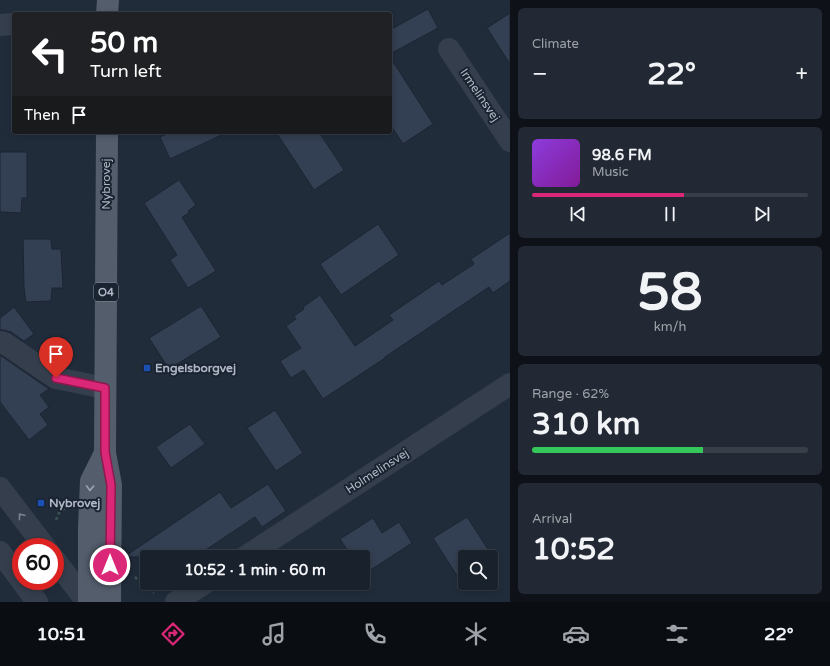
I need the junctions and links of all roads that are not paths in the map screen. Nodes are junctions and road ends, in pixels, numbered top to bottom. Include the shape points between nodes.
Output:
1 (108, 0) edge
2 (107, 12) edge
3 (12, 24) edge
4 (0, 25) edge
5 (449, 49) dead end
6 (107, 134) edge
7 (510, 141) edge
8 (1, 346) edge
9 (510, 384) edge
10 (105, 388) junction
11 (105, 452) junction
12 (0, 488) edge
13 (38, 538) edge
14 (256, 550) edge
15 (0, 552) edge
16 (12, 569) edge
17 (64, 571) edge
18 (28, 590) edge
19 (194, 590) edge
20 (37, 602) edge
21 (88, 602) edge
22 (110, 602) edge
23 (176, 602) edge

1 - 2 main road
3 - 4 street
5 - 7 street, Irmelinsvej
6 - 10 main road, Nybrovej / O4
8 - 10 street via 56,378
9 - 14 street, Holmelinsvej
10 - 11 main road, Nybrovej / O4
11 -> 21 main road, Nybrovej / O4 via 91,480
11 - 22 main road, Nybrovej / O4 via 111,485
13 -> 12 street
15 - 16 street
17 - 21 street
18 - 20 street
19 - 23 street

